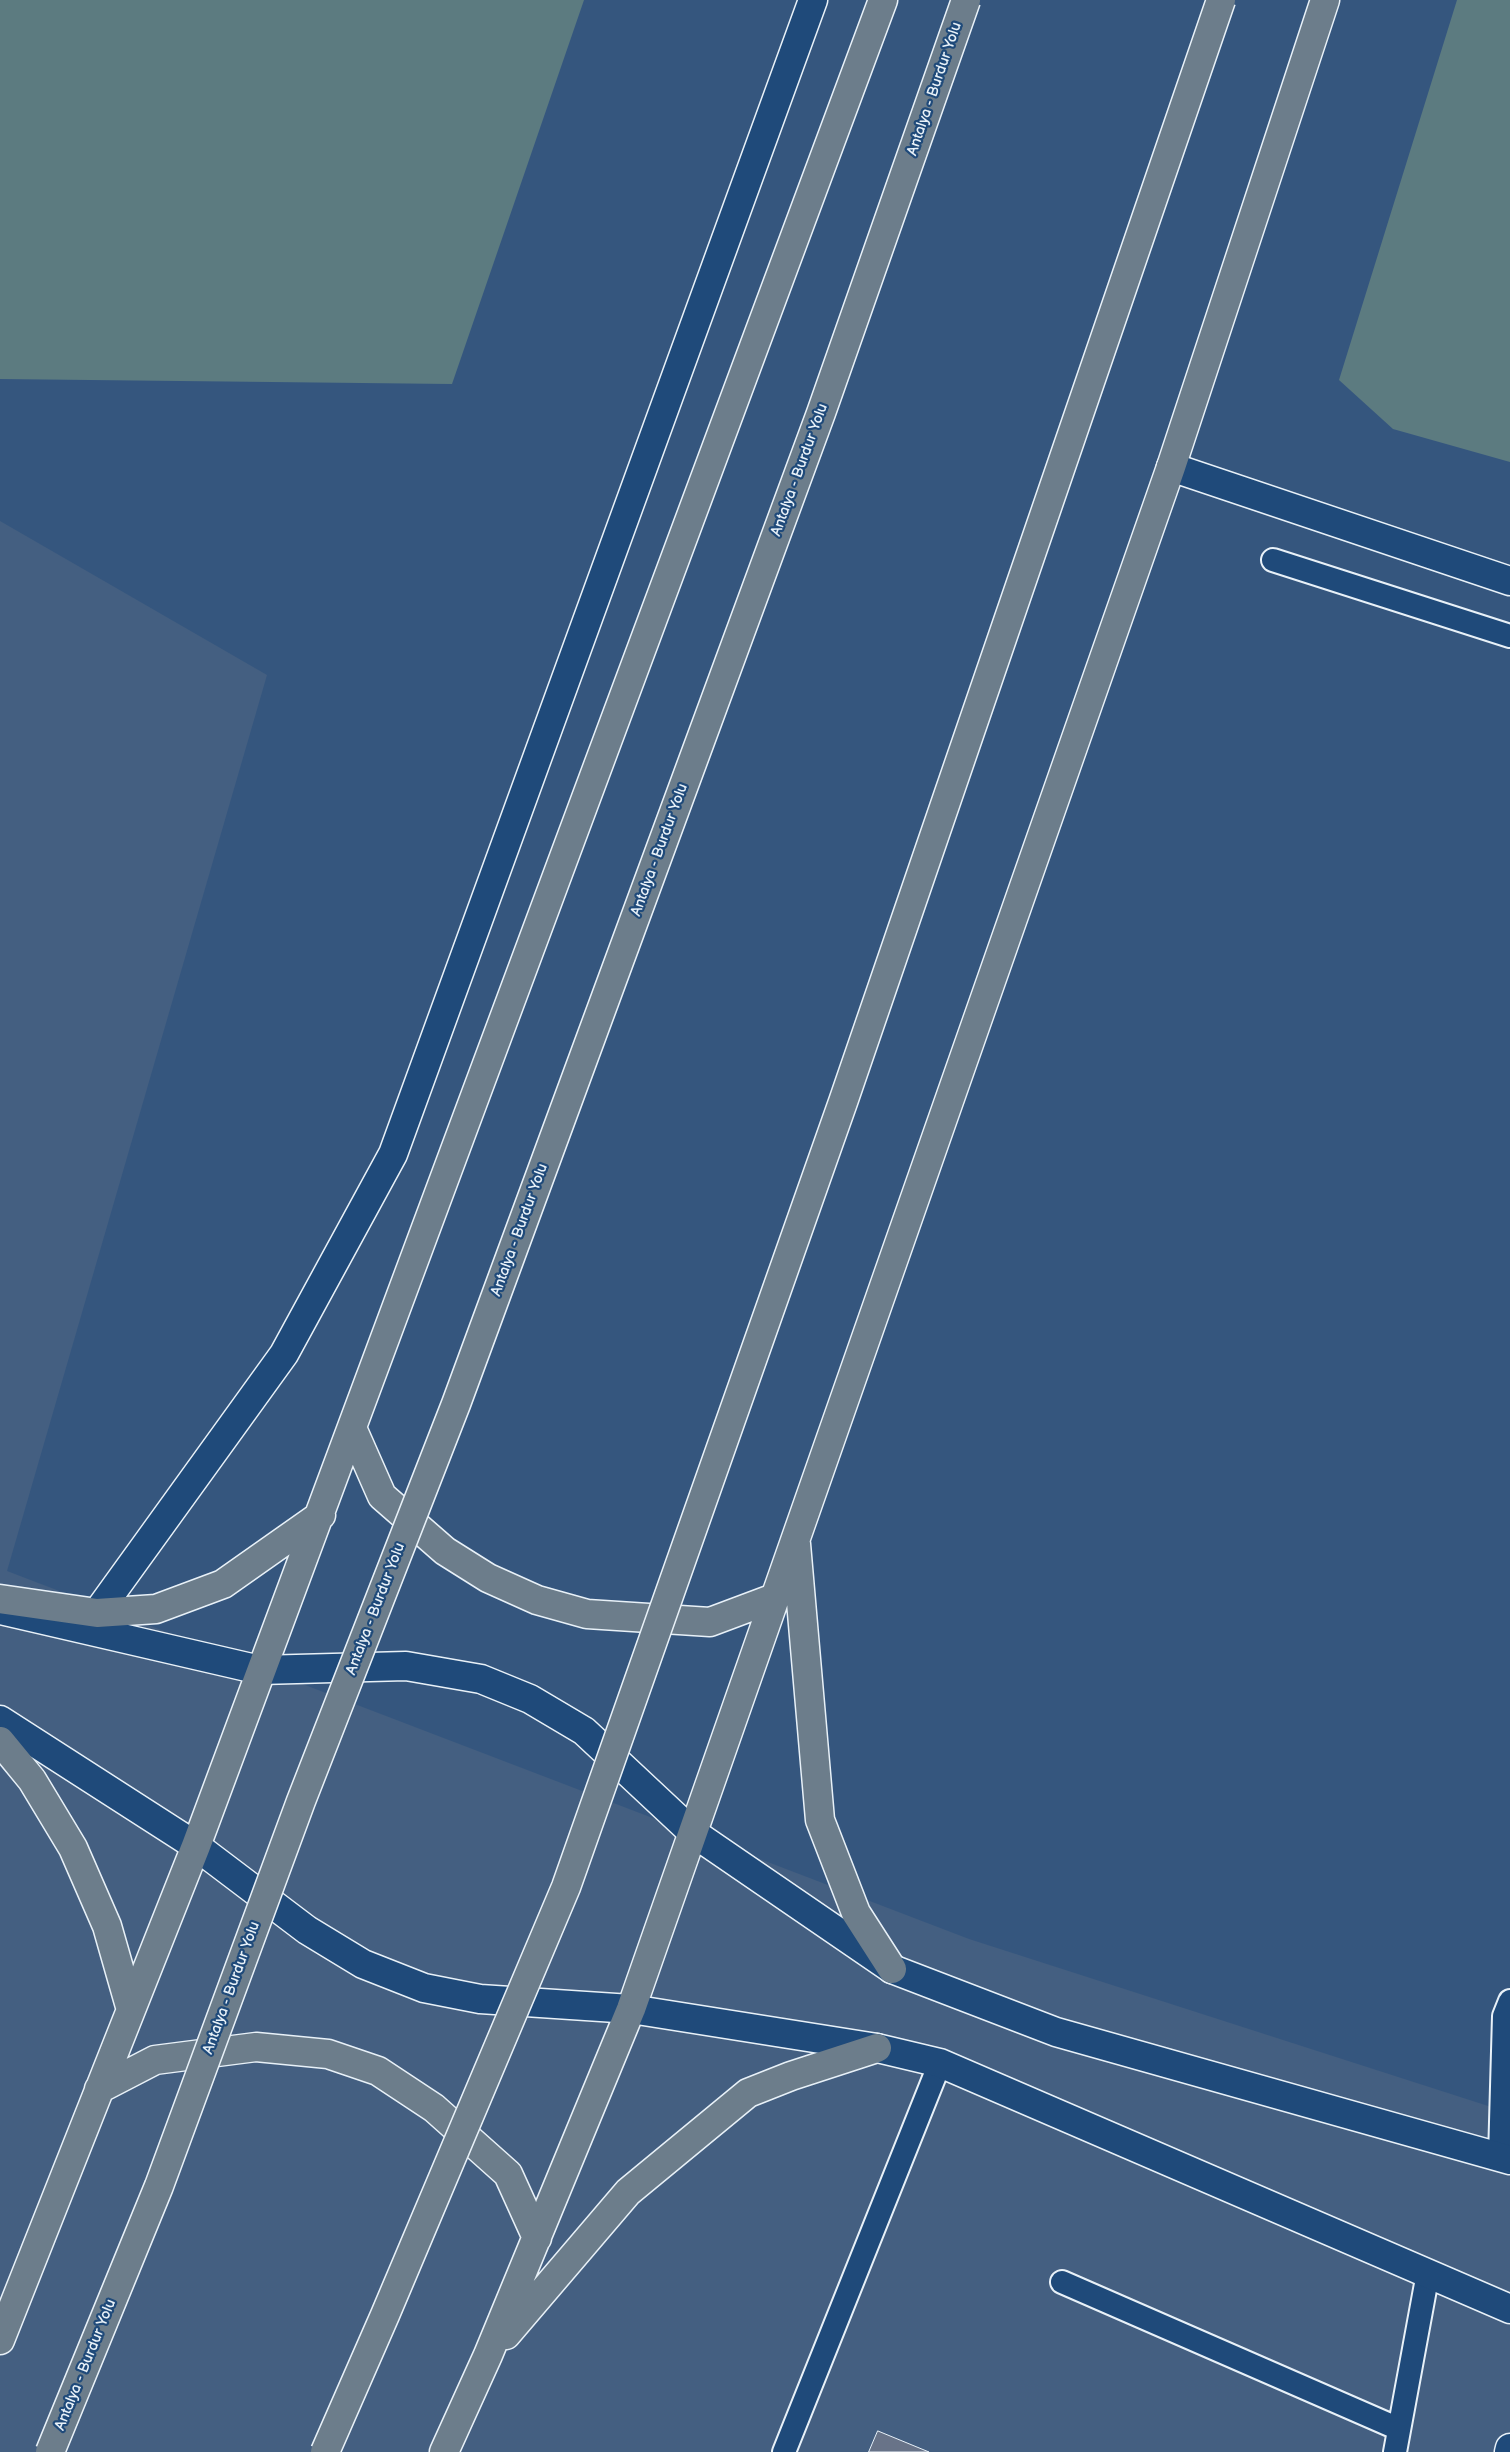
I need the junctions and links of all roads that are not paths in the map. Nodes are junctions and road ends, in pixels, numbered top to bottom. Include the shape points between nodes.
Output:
1 (813, 0) edge
2 (883, 0) edge
3 (966, 0) edge
4 (1221, 0) edge
5 (1325, 0) edge
6 (1171, 466) junction
7 (1273, 560) dead end
8 (1510, 581) edge
9 (1510, 636) edge
10 (352, 1428) junction
11 (321, 1515) junction
12 (795, 1535) junction
13 (774, 1598) junction
14 (0, 1599) edge
15 (0, 1610) edge
16 (98, 1613) junction
17 (260, 1670) junction
18 (0, 1720) edge
19 (0, 1741) edge
20 (692, 1832) junction
21 (196, 1846) junction
22 (892, 1969) junction
23 (1510, 2001) edge
24 (631, 2009) junction
25 (131, 2010) junction
26 (877, 2048) junction
27 (940, 2063) junction
28 (99, 2089) junction
29 (1505, 2159) edge
30 (537, 2238) junction
31 (1428, 2273) junction
32 (1062, 2282) dead end
33 (1510, 2309) edge
34 (0, 2340) edge
35 (488, 2355) junction
36 (1399, 2429) junction
37 (1510, 2448) edge
38 (50, 2452) edge
39 (325, 2452) edge
40 (444, 2452) edge
41 (784, 2452) edge
42 (1394, 2452) edge
43 (1509, 2452) edge

1 - 16 street via 392,1154 284,1354
2 - 10 highway
3 - 38 highway, Antalya - Burdur Yolu, bridge via 817,423 456,1404 304,1792 159,2186
4 - 39 highway, bridge via 846,1093 566,1887
5 - 6 highway
6 - 8 street
6 - 12 highway
7 - 9 lane
10 - 11 highway
10 - 13 highway via 382,1496 445,1551 488,1578 538,1600 588,1614 710,1622
11 - 16 highway via 223,1584 156,1609
11 - 17 highway
12 - 13 highway
12 - 22 highway via 820,1820 856,1913
13 - 20 highway
14 - 16 highway
15 - 17 street
17 - 20 street via 406,1666 482,1679 530,1699 584,1731
17 - 21 highway
18 - 21 street
19 - 25 highway via 32,1780 73,1848 107,1926
20 - 22 street
20 - 24 highway
21 - 24 street via 307,1930 363,1964 424,1988 480,1999
21 - 25 highway
22 - 29 street via 1056,2032
23 - 29 lane via 1504,2016
24 - 26 street
24 - 30 highway
25 - 28 highway
26 - 27 street
26 - 35 highway via 748,2093 628,2192
27 - 31 street
27 - 41 lane
28 - 30 highway via 155,2060 256,2047 328,2054 378,2071 434,2108 508,2174
28 - 34 highway
30 - 35 highway
31 - 33 street
31 - 36 lane
32 - 36 lane
35 - 40 highway
36 - 42 lane
37 - 43 street

